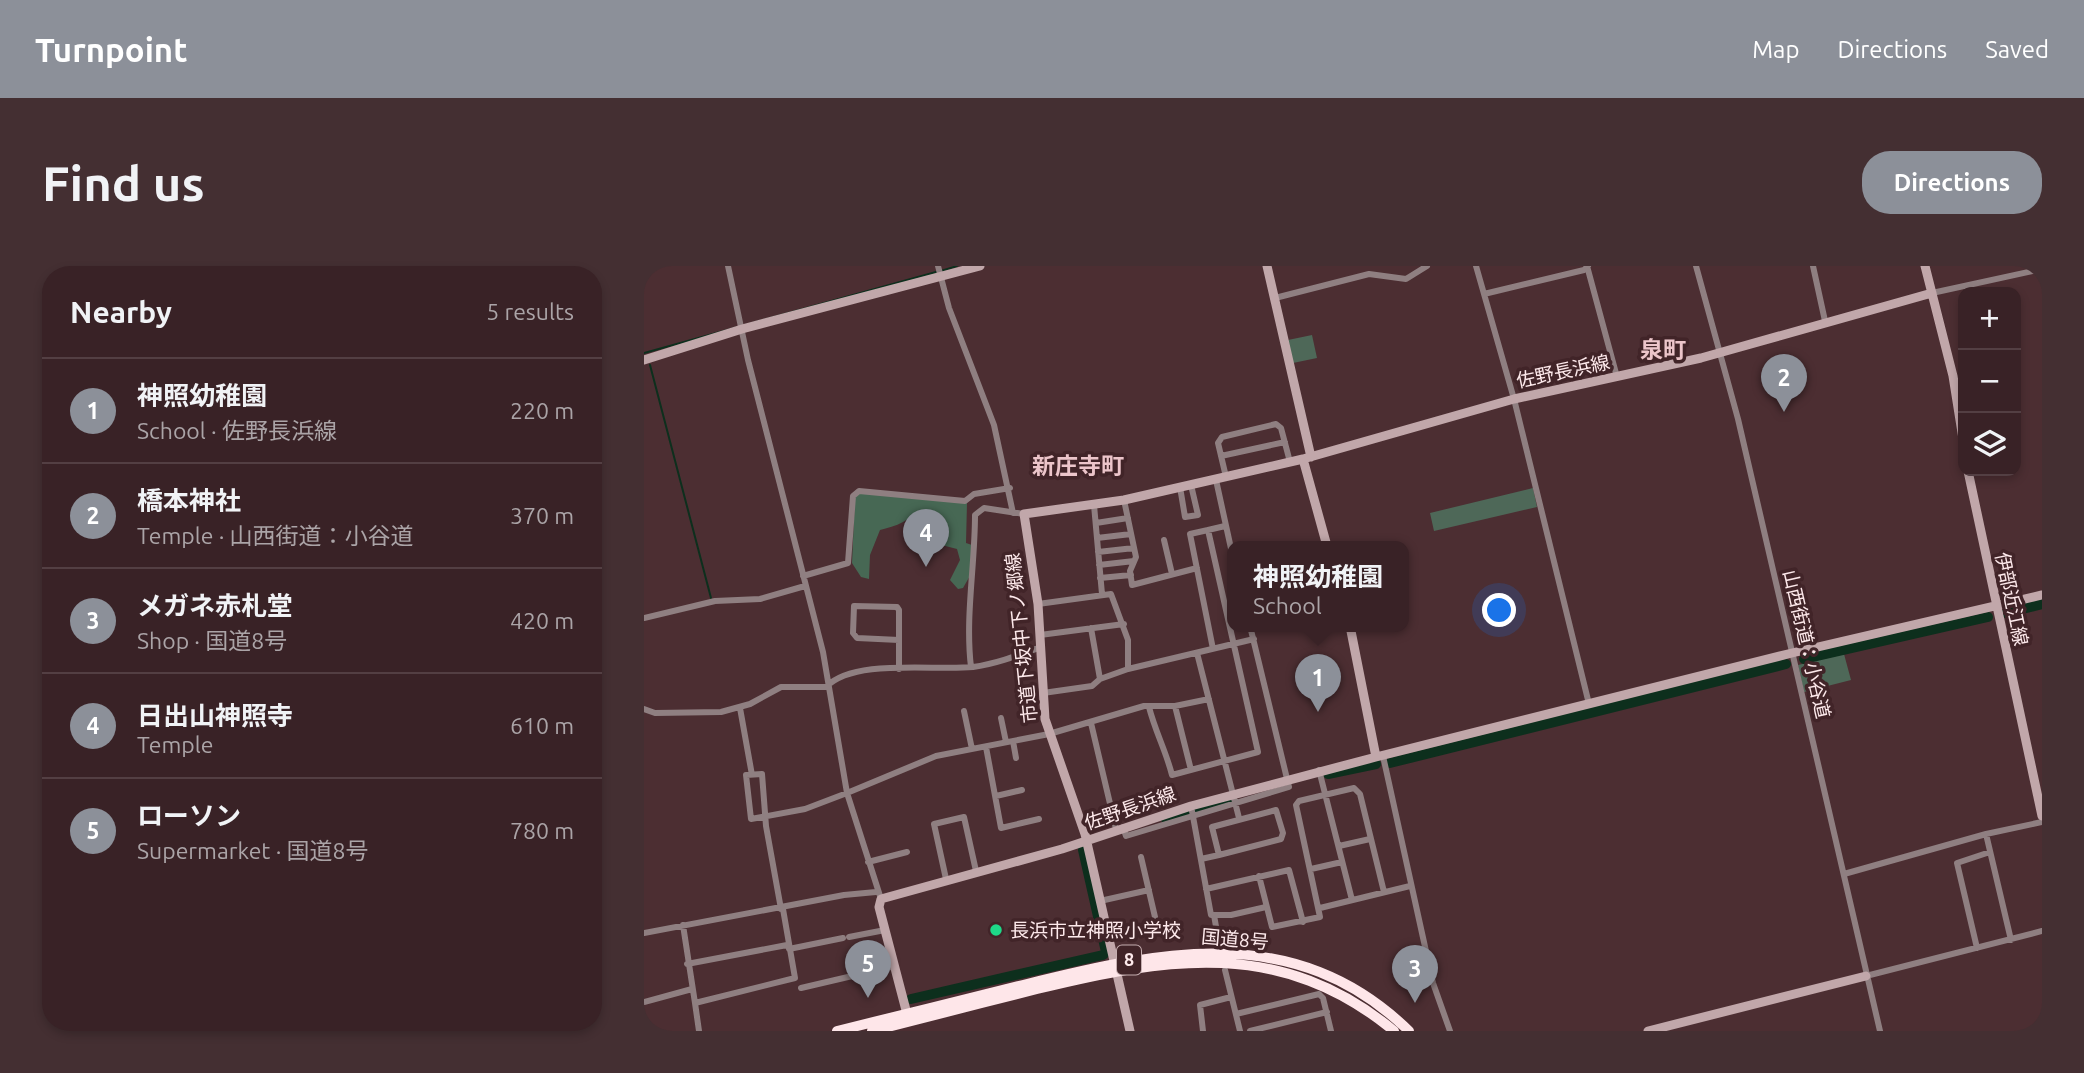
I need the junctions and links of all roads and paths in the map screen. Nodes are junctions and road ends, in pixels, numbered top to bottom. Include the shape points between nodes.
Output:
1 (728, 266) edge
2 (979, 266) edge
3 (1267, 266) edge
4 (1427, 266) edge
5 (1476, 266) edge
6 (1588, 266) edge
7 (1696, 266) edge
8 (1813, 266) edge
9 (1925, 266) edge
10 (2042, 269) edge
11 (939, 271) edge
12 (1932, 293) junction
13 (1484, 294) junction
14 (1275, 298) junction
15 (1825, 321) junction
16 (743, 329) junction
17 (1722, 351) junction
18 (644, 360) edge
19 (1617, 377) junction
20 (1514, 399) junction
21 (1959, 413) edge
22 (1284, 442) junction
23 (1221, 456) junction
24 (1307, 458) junction
25 (1290, 462) junction
26 (1969, 476) edge
27 (1226, 477) junction
28 (1216, 480) junction
29 (1191, 485) junction
30 (1010, 488) junction
31 (1180, 488) junction
32 (1124, 500) junction
33 (1094, 505) junction
34 (1013, 513) junction
35 (1024, 514) junction
36 (1128, 518) junction
37 (1096, 523) junction
38 (1225, 526) junction
39 (1208, 530) junction
40 (1131, 534) junction
41 (1097, 538) junction
42 (1164, 540) dead end
43 (1229, 541) edge
44 (1326, 541) edge
45 (1134, 548) junction
46 (1098, 552) junction
47 (1135, 561) junction
48 (1099, 565) junction
49 (1197, 568) junction
50 (1131, 575) junction
51 (1172, 575) junction
52 (803, 576) junction
53 (1100, 578) junction
54 (805, 586) junction
55 (1102, 594) junction
56 (2042, 596) edge
57 (1038, 604) junction
58 (1996, 606) junction
59 (644, 618) edge
60 (1124, 624) junction
61 (1227, 625) edge
62 (1091, 628) junction
63 (1228, 632) edge
64 (1252, 632) edge
65 (1351, 632) edge
66 (1040, 635) junction
67 (1254, 639) junction
68 (899, 640) junction
69 (1231, 645) junction
70 (1041, 647) junction
71 (1213, 649) junction
72 (1197, 653) junction
73 (1792, 653) junction
74 (971, 667) junction
75 (899, 669) junction
76 (1128, 669) junction
77 (1100, 679) junction
78 (829, 683) junction
79 (1043, 693) junction
80 (1209, 699) junction
81 (1589, 704) junction
82 (1175, 706) junction
83 (1149, 707) junction
84 (740, 708) junction
85 (644, 709) edge
86 (964, 710) dead end
87 (1000, 718) dead end
88 (1091, 723) junction
89 (1049, 734) junction
90 (1009, 742) junction
91 (986, 747) junction
92 (972, 749) junction
93 (1380, 757) junction
94 (1016, 758) dead end
95 (1224, 761) junction
96 (1191, 769) junction
97 (1319, 770) junction
98 (752, 775) junction
99 (1288, 783) junction
100 (1022, 790) dead end
101 (847, 793) junction
102 (1326, 795) junction
103 (996, 796) junction
104 (1234, 799) junction
105 (1192, 810) junction
106 (765, 814) junction
107 (2042, 816) edge
108 (1240, 818) junction
109 (1039, 820) dead end
110 (2042, 822) edge
111 (1122, 830) junction
112 (1986, 834) junction
113 (1370, 839) junction
114 (1086, 841) junction
115 (1339, 846) junction
116 (907, 852) dead end
117 (1990, 852) junction
118 (1219, 855) junction
119 (1141, 857) dead end
120 (1201, 859) junction
121 (868, 862) junction
122 (1342, 862) junction
123 (1311, 869) junction
124 (976, 871) junction
125 (1844, 874) junction
126 (1259, 876) junction
127 (946, 879) junction
128 (1410, 886) junction
129 (1206, 889) junction
130 (1149, 890) junction
131 (1384, 892) junction
132 (879, 895) junction
133 (1352, 900) junction
134 (1100, 901) junction
135 (1266, 907) junction
136 (1320, 908) junction
137 (782, 909) junction
138 (1214, 915) junction
139 (1155, 917) dead end
140 (1303, 922) junction
141 (682, 925) junction
142 (885, 930) junction
143 (2042, 931) edge
144 (644, 933) edge
145 (2011, 940) junction
146 (1219, 944) dead end
147 (788, 947) junction
148 (1977, 948) junction
149 (687, 964) junction
150 (895, 966) junction
151 (1115, 966) junction
152 (1225, 970) dead end
153 (1866, 976) junction
154 (802, 988) dead end
155 (692, 989) junction
156 (1231, 997) junction
157 (644, 1002) edge
158 (695, 1003) junction
159 (1327, 1012) junction
160 (1236, 1014) junction
161 (908, 1022) edge
162 (699, 1031) edge
163 (837, 1031) edge
164 (872, 1031) edge
165 (1130, 1031) edge
166 (1203, 1031) edge
167 (1240, 1031) edge
168 (1250, 1031) edge
169 (1331, 1031) edge
170 (1395, 1031) edge
171 (1409, 1031) edge
172 (1450, 1031) edge
173 (1648, 1031) edge
174 (1880, 1031) edge

1 - 16 street
2 - 11 street
3 - 14 street
4 - 14 street via 1406,279 1368,274
5 - 13 street
6 - 13 street
6 - 19 street
7 - 17 street, 山西街道：小谷道
8 - 15 street
9 - 12 street
10 - 12 street
11 - 16 street
11 - 30 street via 994,425
12 - 15 street, 佐野長浜線
12 - 21 street
13 - 20 street
14 - 24 street
15 - 17 street, 佐野長浜線
16 - 18 street
16 - 52 street
17 - 19 street, 佐野長浜線
17 - 73 street, 山西街道：小谷道
19 - 20 street, 佐野長浜線
20 - 24 street, 佐野長浜線
20 - 81 street
22 - 23 street
22 - 23 street via 1276,424 1247,430 1222,437 1218,443
22 - 25 street
23 - 27 street
24 - 25 street
24 - 44 street
25 - 27 street
26 - 58 street, 伊部近江線
27 - 28 street
28 - 29 street
28 - 38 street
29 - 31 street
29 - 31 street via 1198,515 1185,517
30 - 34 street
30 - 52 street via 974,494 965,501 859,491 853,496 848,563
31 - 32 street
32 - 33 street
32 - 36 street
33 - 35 street
33 - 37 street
34 - 35 street
34 - 74 street via 984,508 975,515 975,572 967,629
35 - 57 street, 市道下坂中下ノ郷線
36 - 37 street
36 - 40 street
37 - 41 street
38 - 39 street
38 - 43 street
39 - 49 street via 1190,534
39 - 61 street
40 - 41 street
40 - 45 street
41 - 46 street
42 - 51 street
45 - 46 street
45 - 47 street
46 - 48 street
47 - 48 street
47 - 50 street
48 - 53 street
49 - 51 street
49 - 71 street
50 - 51 street via 1132,585
50 - 53 street
52 - 54 street
53 - 55 street
54 - 59 street via 760,599 715,601
54 - 78 street
55 - 57 street
55 - 60 street via 1111,594
56 - 58 street, 佐野長浜線
57 - 66 street, 市道下坂中下ノ郷線
58 - 73 street, 佐野長浜線
58 - 107 street, 伊部近江線
60 - 62 street
60 - 76 street
62 - 66 street
62 - 77 street
63 - 69 street
64 - 67 street
65 - 93 street
66 - 70 street, 市道下坂中下ノ郷線
67 - 69 street
67 - 99 street
68 - 68 street via 897,607 854,606 853,633 857,638
68 - 75 street
69 - 71 street
69 - 95 street via 1258,752
70 - 74 street
70 - 79 street, 市道下坂中下ノ郷線
71 - 72 street
72 - 76 street
72 - 80 street
73 - 81 street, 佐野長浜線
73 - 125 street, 山西街道：小谷道
74 - 75 street
75 - 78 street via 849,674
76 - 77 street
77 - 79 street via 1092,686
78 - 84 street via 817,688 781,687
78 - 101 street
79 - 89 street, 市道下坂中下ノ郷線
80 - 82 street
80 - 95 street
81 - 93 street, 佐野長浜線
82 - 83 street
82 - 96 street
83 - 88 street
83 - 96 street via 1172,775
84 - 85 street via 655,713
84 - 98 street
86 - 92 street
87 - 90 street
88 - 89 street
88 - 111 street
89 - 90 street
89 - 114 street, 市道下坂中下ノ郷線
90 - 91 street
90 - 94 street
91 - 92 street
91 - 103 street
92 - 101 street via 923,760
93 - 97 street, 佐野長浜線
93 - 128 street
95 - 96 street
95 - 104 street
97 - 99 street, 佐野長浜線
97 - 102 street
98 - 106 street via 762,774
98 - 106 street via 746,775 751,819
99 - 104 street, 佐野長浜線
100 - 103 street
101 - 106 street via 805,809
101 - 121 street
102 - 113 street via 1358,789
102 - 115 street
102 - 123 street via 1296,805
103 - 109 street via 1001,828
104 - 105 street, 佐野長浜線
104 - 108 street
105 - 111 street, 佐野長浜線
105 - 120 street
106 - 137 street
108 - 118 street via 1212,827
108 - 118 street via 1276,810 1283,837
110 - 112 street
111 - 114 street, 佐野長浜線
112 - 117 street
112 - 125 street
113 - 115 street
113 - 131 street
114 - 124 street, 佐野長浜線
114 - 134 street, 市道下坂中下ノ郷線
115 - 122 street
116 - 121 street
117 - 145 street
117 - 148 street via 1957,863
118 - 120 street
119 - 130 street
120 - 129 street
121 - 132 street
122 - 123 street
122 - 133 street
123 - 136 street
124 - 127 street, 佐野長浜線
124 - 127 street via 964,817 934,824
125 - 153 street, 山西街道：小谷道
126 - 129 street
126 - 135 street
126 - 140 street via 1289,870
127 - 132 street, 佐野長浜線
128 - 131 street
128 - 172 street via 1433,984
129 - 138 street
130 - 134 street
130 - 139 street
131 - 133 street
132 - 137 street via 844,895
132 - 142 street
133 - 136 street
134 - 151 street, 市道下坂中下ノ郷線
135 - 138 street
135 - 140 street via 1273,929
136 - 140 street via 1318,919
137 - 141 street
137 - 147 street
138 - 146 street
141 - 144 street
141 - 149 street
142 - 147 street
142 - 150 street
143 - 145 street
145 - 148 street
147 - 149 street
147 - 158 street via 795,978
148 - 153 street
149 - 155 street
150 - 154 street
150 - 161 street
151 - 161 highway, 国道8号 / 8
151 - 165 street, 市道下坂中下ノ郷線
151 - 170 highway, 国道8号 / 8 via 1227,961 1282,970 1342,994
151 - 171 highway, 国道8号 / 8 via 1186,952 1257,956 1339,982
152 - 156 street
153 - 173 street
153 - 174 street, 山西街道：小谷道
155 - 157 street
155 - 158 street
156 - 160 street
156 - 166 street via 1198,1008
158 - 162 street
159 - 160 street via 1319,994
159 - 168 street
159 - 169 street
160 - 167 street
161 - 163 highway, 国道8号 / 8
161 - 164 highway, 国道8号 / 8

